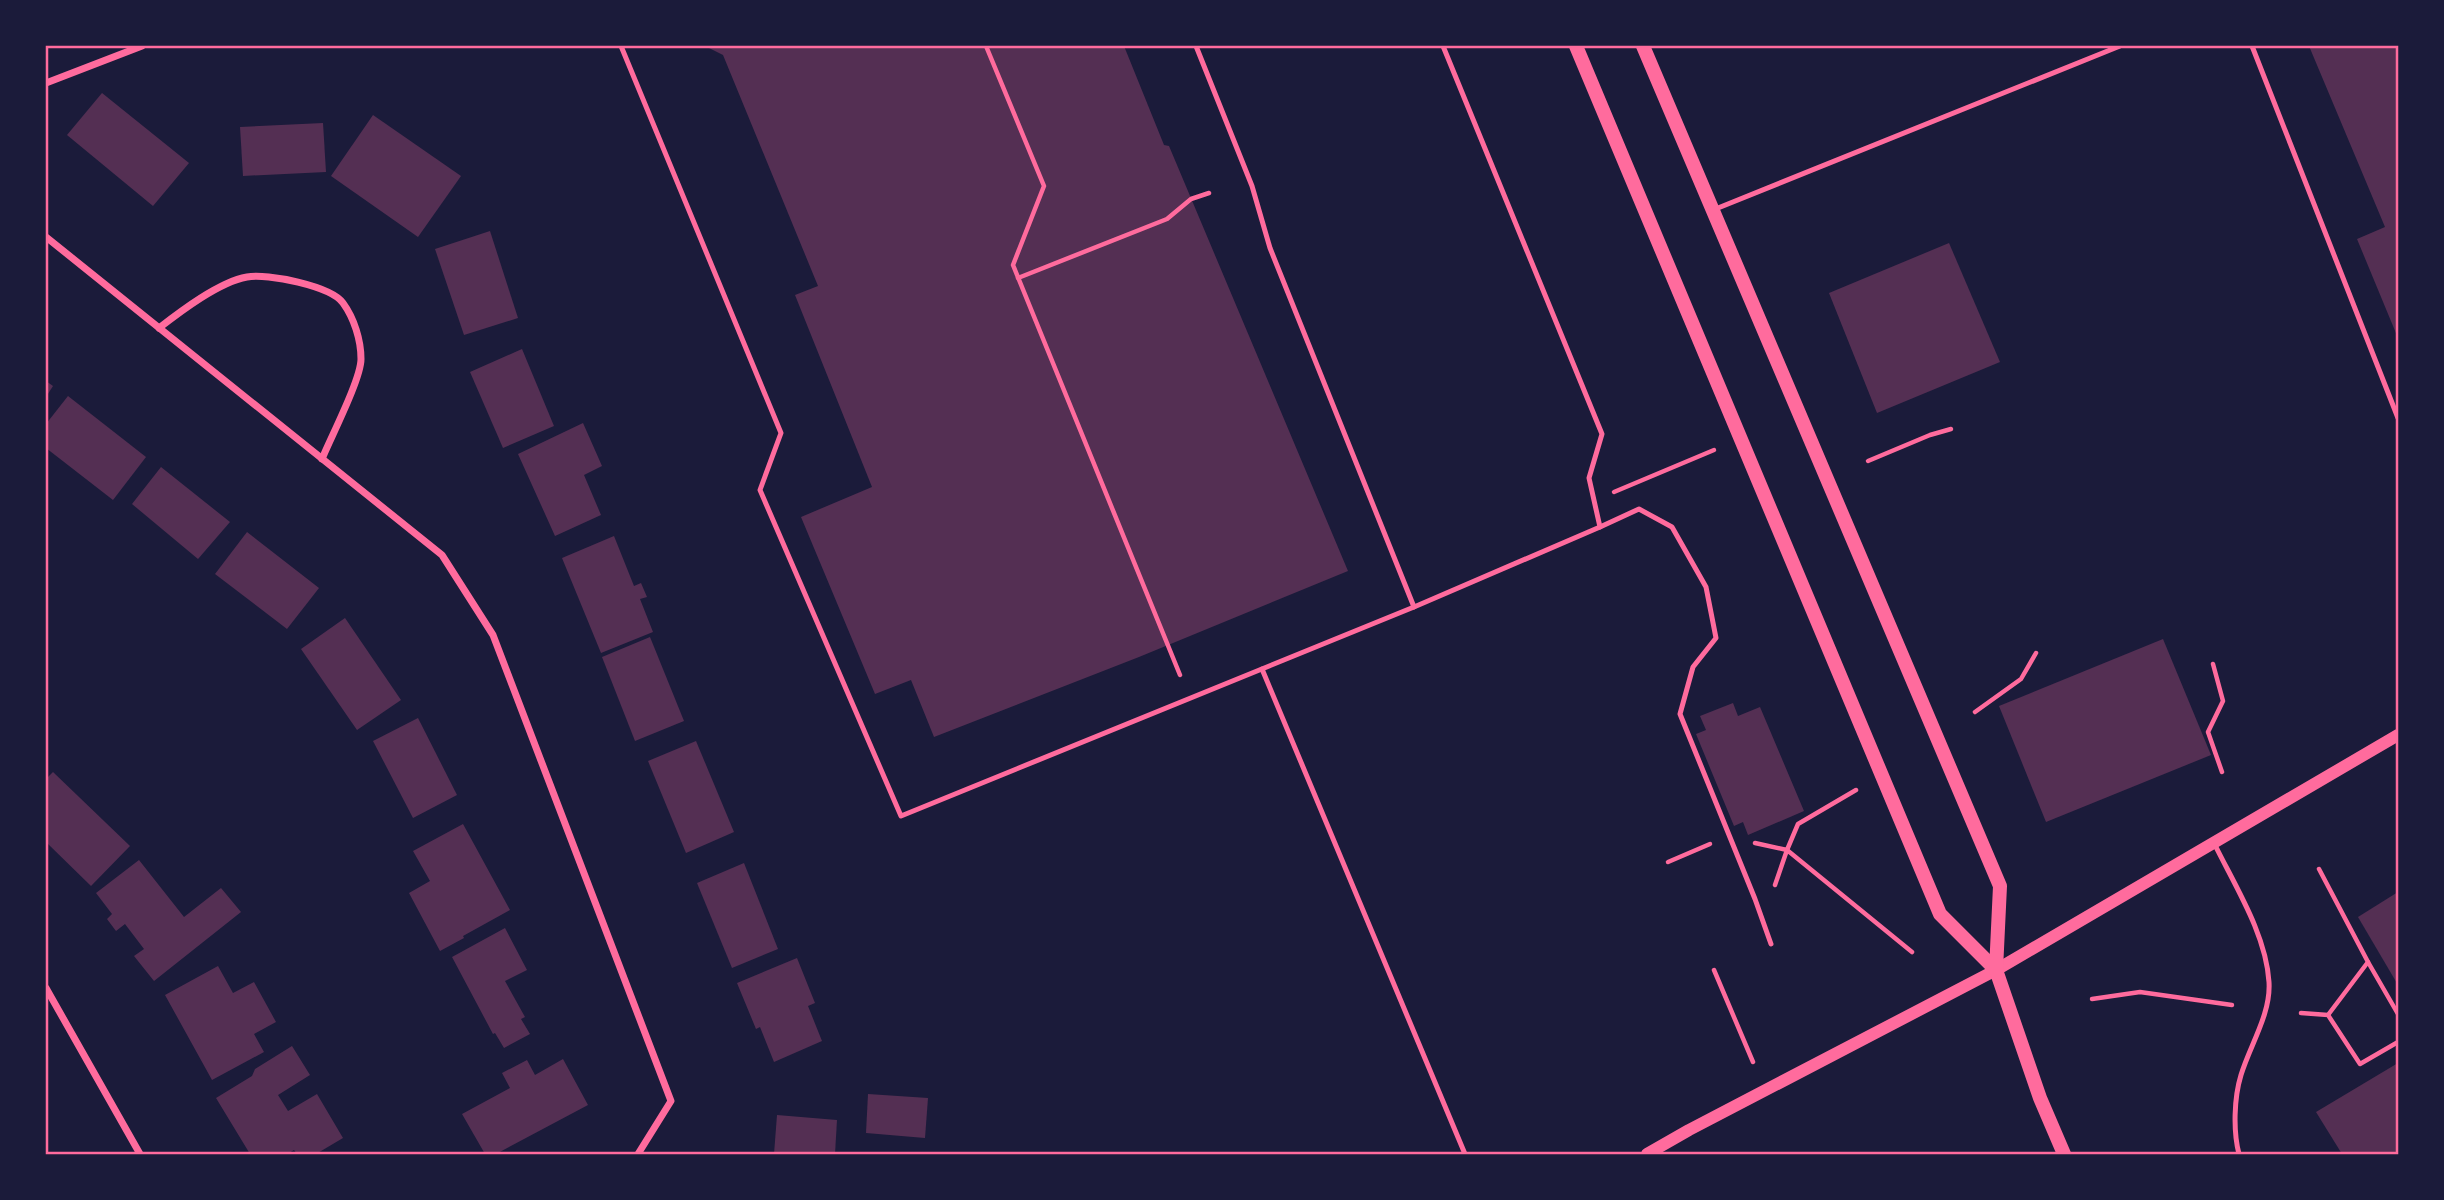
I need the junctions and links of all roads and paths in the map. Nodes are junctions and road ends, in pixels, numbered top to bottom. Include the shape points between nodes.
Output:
1 (142, 46) edge
2 (621, 46) edge
3 (986, 46) edge
4 (1196, 46) edge
5 (1443, 46) edge
6 (1576, 46) edge
7 (1643, 46) edge
8 (2120, 46) edge
9 (2252, 46) edge
10 (46, 83) edge
11 (1209, 193) dead end
12 (1713, 210) junction
13 (46, 237) edge
14 (1018, 278) junction
15 (159, 328) junction
16 (2399, 418) edge
17 (1951, 429) dead end
18 (1714, 450) dead end
19 (322, 459) junction
20 (1868, 461) dead end
21 (1593, 501) junction
22 (1600, 527) junction
23 (1414, 607) junction
24 (2036, 653) dead end
25 (2213, 664) dead end
26 (1262, 669) junction
27 (1180, 675) dead end
28 (1975, 712) dead end
29 (2399, 735) edge
30 (2222, 772) dead end
31 (1856, 790) dead end
32 (1729, 836) junction
33 (2214, 843) junction
34 (1787, 850) junction
35 (1668, 862) dead end
36 (2319, 869) dead end
37 (1755, 899) junction
38 (1771, 944) dead end
39 (1912, 952) dead end
40 (2368, 962) junction
41 (1714, 970) dead end
42 (1996, 970) junction
43 (46, 988) edge
44 (2092, 999) dead end
45 (2232, 1005) dead end
46 (2301, 1013) dead end
47 (2399, 1014) edge
48 (2328, 1015) junction
49 (2399, 1042) edge
50 (1753, 1062) dead end
51 (140, 1154) edge
52 (638, 1154) edge
53 (1465, 1154) edge
54 (1647, 1154) edge
55 (2064, 1154) edge
56 (2239, 1154) edge

1 - 10 street
2 - 26 lane via 781,433 760,491 901,816
3 - 14 path via 1044,186 1013,265
4 - 23 lane via 1252,186 1270,248
5 - 21 lane via 1602,434 1588,478
6 - 42 main road via 1940,914
7 - 12 main road
8 - 12 lane
9 - 16 lane
11 - 14 path via 1191,199 1167,219
12 - 42 main road via 2000,886
13 - 15 street
14 - 27 path
15 - 19 street
15 - 19 street via 189,305 247,277 281,277 342,300 357,331 361,361
17 - 20 path
18 - 21 path
19 - 52 street via 442,555 493,635 671,1101
21 - 22 lane
22 - 23 lane
22 - 32 lane via 1639,509 1672,527 1706,587 1716,638 1693,667 1680,715
23 - 26 lane
24 - 28 path via 2021,680
25 - 30 path via 2223,701 2208,732
26 - 53 lane
29 - 33 street
31 - 34 path via 1798,824
32 - 34 path via 1737,833 1748,842
32 - 35 path
32 - 37 lane
33 - 42 street
33 - 56 lane via 2259,938 2269,984 2258,1031 2240,1076
34 - 37 path via 1774,888
34 - 39 path
36 - 40 path
37 - 38 lane
40 - 47 path
40 - 48 path
41 - 50 path
42 - 54 street
42 - 55 main road
43 - 51 street
44 - 45 path via 2140,992
46 - 48 path
48 - 49 path via 2360,1064

